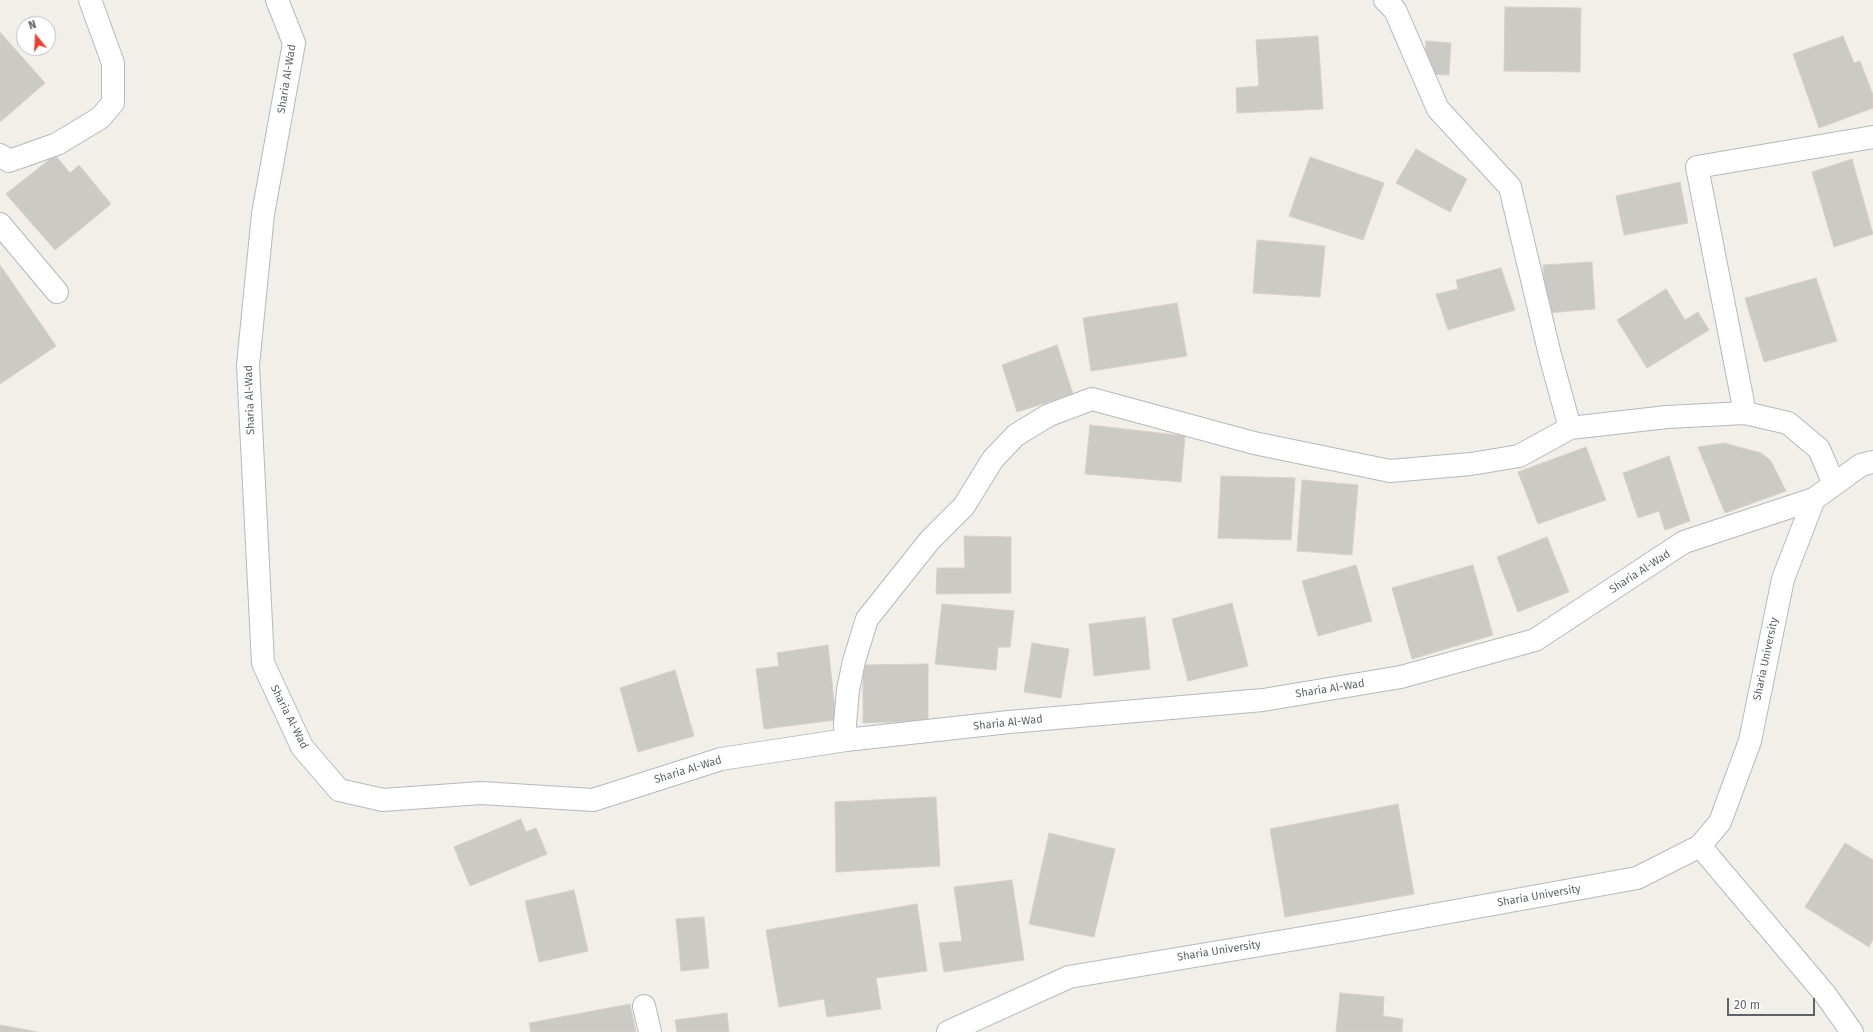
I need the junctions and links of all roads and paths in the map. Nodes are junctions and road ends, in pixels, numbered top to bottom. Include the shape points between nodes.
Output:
1 (90, 0) edge
2 (277, 0) edge
3 (1385, 0) edge
4 (1873, 137) edge
5 (0, 155) edge
6 (0, 224) edge
7 (57, 292) dead end
8 (1745, 413) junction
9 (1570, 428) junction
10 (1873, 462) edge
11 (1834, 484) junction
12 (1814, 499) junction
13 (846, 740) junction
14 (1700, 846) junction
15 (644, 1006) dead end
16 (650, 1032) edge
17 (948, 1032) edge
18 (1852, 1032) edge

1 - 5 street via 113,63 113,103 100,118 57,144 8,161
2 - 13 street, Sharia Al-Wad via 294,43 264,214 248,365 263,663 302,747 339,790 383,800 482,793 593,800 721,759
3 - 9 street via 1394,10 1438,109 1510,187
4 - 8 street via 1697,167
6 - 7 street
8 - 9 street via 1667,417
8 - 11 street via 1788,423 1819,449
9 - 13 street via 1519,456 1471,464 1390,471 1254,443 1092,399 1048,415 1016,435 993,459 964,506 930,540 867,619 848,690
10 - 11 street via 1861,465
11 - 12 street
12 - 13 street, Sharia Al-Wad via 1684,542 1535,640 1401,678 1264,700
12 - 14 street, Sharia University via 1783,579 1750,741 1720,822
14 - 17 street, Sharia University via 1637,878 1069,977
14 - 18 street via 1825,994
15 - 16 street

